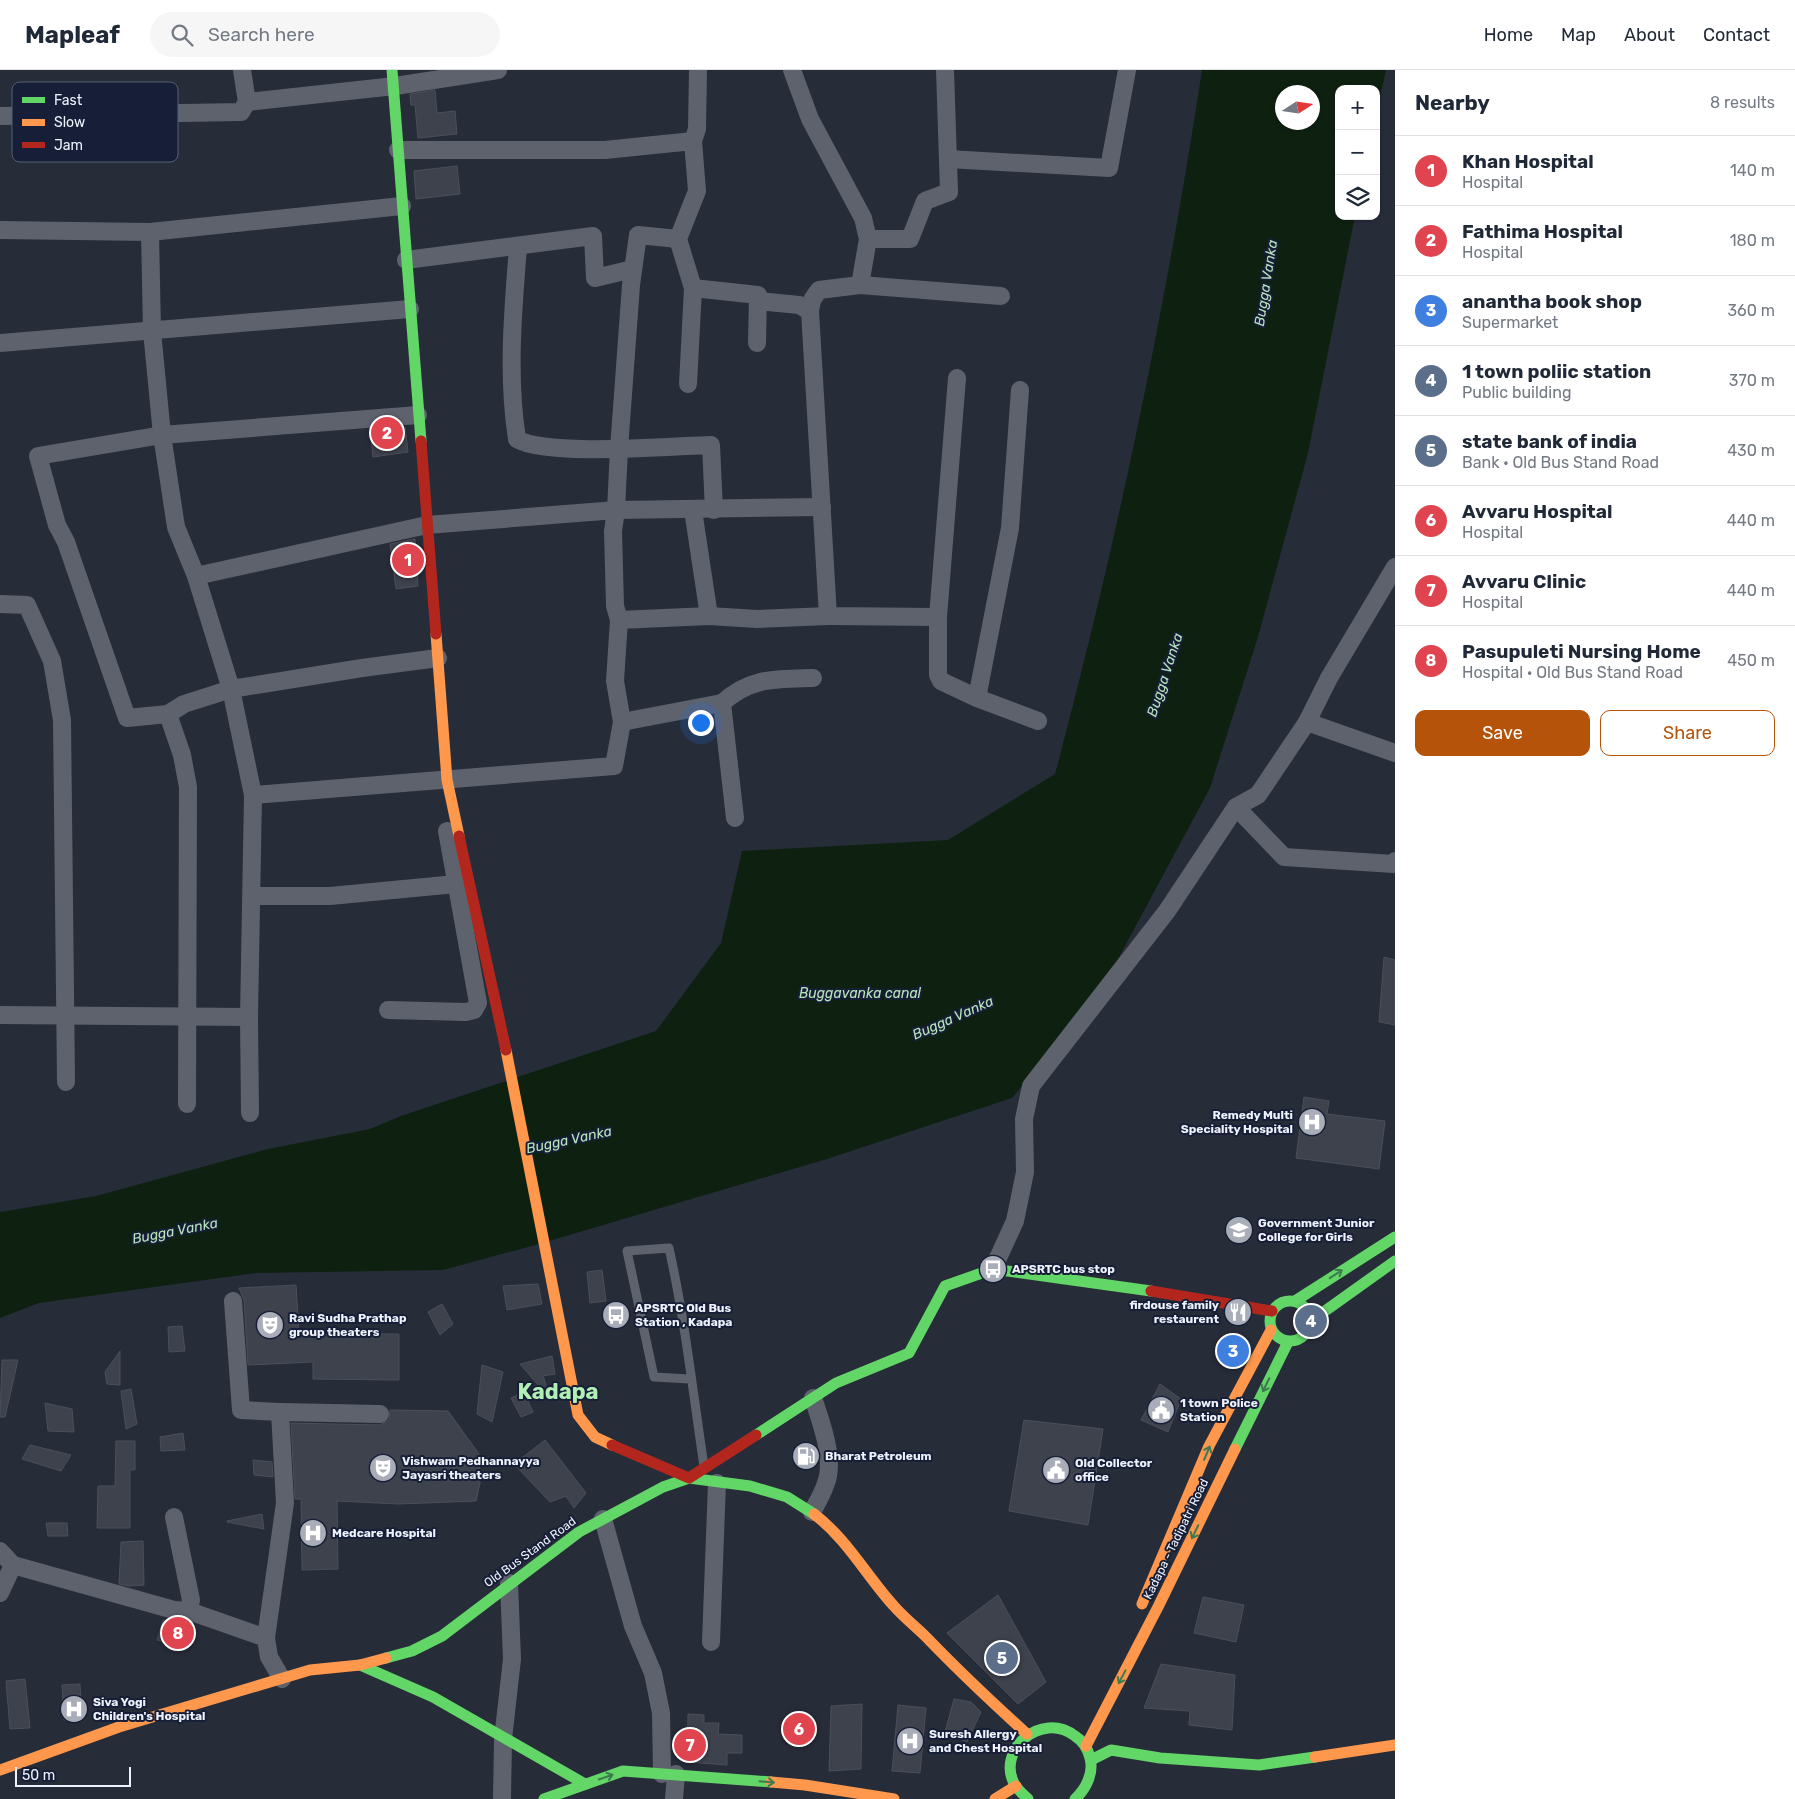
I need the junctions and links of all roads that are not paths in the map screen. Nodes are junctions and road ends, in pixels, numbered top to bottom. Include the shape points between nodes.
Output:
1 (242, 70) edge
2 (498, 70) edge
3 (698, 70) edge
4 (792, 70) edge
5 (945, 70) edge
6 (1127, 70) edge
7 (393, 78) edge
8 (247, 102) junction
9 (178, 113) edge
10 (693, 141) junction
11 (398, 150) junction
12 (948, 159) junction
13 (402, 206) junction
14 (0, 230) edge
15 (150, 232) junction
16 (678, 239) junction
17 (868, 239) junction
18 (518, 247) junction
19 (406, 260) junction
20 (634, 269) junction
21 (860, 285) junction
22 (693, 288) junction
23 (1001, 296) dead end
24 (758, 301) junction
25 (410, 309) junction
26 (810, 311) junction
27 (152, 331) junction
28 (757, 342) dead end
29 (0, 343) edge
30 (957, 378) dead end
31 (688, 384) dead end
32 (1020, 390) dead end
33 (418, 415) junction
34 (162, 436) junction
35 (618, 449) junction
36 (822, 508) junction
37 (616, 510) junction
38 (692, 510) junction
39 (714, 510) junction
40 (427, 525) junction
41 (1395, 567) edge
42 (196, 576) junction
43 (0, 604) edge
44 (709, 616) junction
45 (828, 616) junction
46 (938, 617) junction
47 (619, 620) junction
48 (438, 658) junction
49 (813, 678) dead end
50 (230, 689) junction
51 (976, 698) junction
52 (722, 703) junction
53 (168, 714) junction
54 (1038, 721) dead end
55 (622, 722) junction
56 (1307, 722) junction
57 (1395, 753) edge
58 (443, 780) junction
59 (253, 795) junction
60 (1236, 807) junction
61 (735, 818) dead end
62 (1395, 861) edge
63 (456, 884) junction
64 (252, 896) junction
65 (388, 1010) dead end
66 (0, 1015) edge
67 (187, 1016) junction
68 (64, 1017) junction
69 (249, 1017) junction
70 (66, 1082) dead end
71 (187, 1104) dead end
72 (250, 1113) dead end
73 (1395, 1237) edge
74 (1395, 1261) edge
75 (993, 1270) junction
76 (1158, 1292) joint
77 (233, 1301) dead end
78 (1295, 1301) junction
79 (1270, 1310) junction
80 (1311, 1321) junction
81 (1271, 1330) junction
82 (1288, 1342) junction
83 (690, 1379) junction
84 (813, 1398) junction
85 (280, 1412) junction
86 (380, 1414) dead end
87 (704, 1468) junction
88 (690, 1478) junction
89 (716, 1484) junction
90 (812, 1512) junction
91 (174, 1517) dead end
92 (603, 1519) junction
93 (0, 1551) edge
94 (13, 1565) junction
95 (509, 1583) junction
96 (0, 1593) edge
97 (189, 1611) junction
98 (1138, 1613) dead end
99 (266, 1638) junction
100 (712, 1642) dead end
101 (360, 1665) junction
102 (282, 1678) junction
103 (1027, 1734) junction
104 (503, 1739) junction
105 (1395, 1745) edge
106 (1086, 1746) junction
107 (1091, 1760) junction
108 (0, 1770) edge
109 (669, 1774) junction
110 (584, 1784) junction
111 (1016, 1786) junction
112 (502, 1799) edge
113 (544, 1799) edge
114 (674, 1799) edge
115 (894, 1799) edge
116 (994, 1799) edge
117 (1028, 1799) edge
118 (1076, 1799) edge

1 - 8 street
2 - 7 street
3 - 10 street via 697,129
4 - 17 street via 810,120 859,209
5 - 12 street
6 - 12 street via 1109,168
7 - 8 street
7 - 11 main road
8 - 9 street via 241,112
10 - 11 street via 605,150
10 - 16 street via 697,191
11 - 13 main road
12 - 17 street via 949,192 925,201 910,239
13 - 15 street
13 - 19 main road
14 - 15 street
15 - 27 street
16 - 20 street via 638,234
16 - 22 street
17 - 21 street
18 - 19 street
18 - 20 street via 593,236 595,278
18 - 35 street via 512,330 512,409 517,439 542,447
19 - 25 main road
20 - 35 street
21 - 23 street
21 - 26 street via 819,290
22 - 24 street via 758,295
22 - 31 street
24 - 26 street via 799,305
24 - 28 street
25 - 27 street
25 - 33 main road
26 - 36 street
27 - 29 street
27 - 34 street
30 - 46 street
32 - 51 street via 1010,528
33 - 34 street
33 - 40 main road
34 - 42 street via 176,527
34 - 53 street via 38,456 57,525 66,542 126,718
35 - 37 street
35 - 39 street via 711,445
36 - 39 street
36 - 45 street
37 - 38 street
37 - 40 street
37 - 47 street via 613,531 615,606
38 - 39 street
38 - 44 street
40 - 42 street
40 - 48 main road
41 - 56 street via 1329,678
42 - 50 street
43 - 68 street via 27,605 52,661 62,720
44 - 45 street via 756,620
44 - 47 street
45 - 46 street
46 - 51 street via 939,678
47 - 55 street via 615,681
48 - 50 street
48 - 58 main road
49 - 52 street via 778,679 747,685
50 - 53 street via 184,704
50 - 59 street
51 - 54 street
52 - 55 street
52 - 61 street
53 - 67 street via 182,755 188,787
55 - 58 street via 614,766
56 - 57 street
56 - 60 street via 1258,795
58 - 59 street
58 - 63 street
58 - 88 main road via 506,1049 578,1415 595,1437
59 - 64 street
60 - 62 street via 1284,857 1394,864
60 - 75 street via 1168,911 1031,1086 1024,1119 1025,1172 1015,1221
63 - 64 street via 330,896
63 - 65 street via 478,1003 474,1010 466,1012
64 - 69 street
66 - 68 street
67 - 68 street
67 - 69 street
67 - 71 street
68 - 70 street
69 - 72 street
78 -> 73 main road
74 - 80 main road
75 - 76 main road
75 - 84 main road via 944,1286 909,1353 836,1383
76 - 79 street
77 - 85 street via 241,1410
78 - 79 main road via 1282,1302
78 - 80 main road via 1306,1308
79 - 81 main road
80 - 82 main road via 1301,1339
81 - 82 main road
98 -> 81 main road, Kadapa - Tadipatri Road via 1209,1446
82 -> 106 main road, Kadapa - Tadipatri Road
83 - 83 lane via 681,1302 670,1248 627,1251 654,1377
83 - 87 lane
84 - 87 main road
84 - 90 street via 824,1428 828,1462 827,1482
85 - 86 street
85 - 99 street via 285,1503
87 - 88 main road
88 - 89 main road
88 - 92 main road, Old Bus Stand Road via 663,1487
89 - 90 main road via 750,1486 788,1497
89 - 100 street
90 - 103 main road via 834,1529 907,1622
91 - 97 street via 191,1600
92 - 95 main road, Old Bus Stand Road via 579,1532
92 - 109 street via 633,1626 653,1673
93 - 94 street
94 - 96 street
94 - 97 street via 174,1610
95 - 101 main road, Old Bus Stand Road via 442,1636 412,1650
95 - 104 street via 512,1659
97 - 99 street
99 - 102 street via 269,1657
101 - 102 main road, Old Bus Stand Road via 310,1670
101 - 104 main road via 433,1697
102 - 108 main road, Old Bus Stand Road via 119,1726
103 - 106 main road via 1052,1726 1079,1731
103 - 111 main road via 1013,1752 1011,1764
104 - 110 main road
104 - 112 street
105 - 107 main road via 1259,1764 1160,1758 1111,1750
106 - 107 main road
107 - 118 main road via 1089,1780
110 -> 109 main road via 623,1771
109 - 114 street
109 -> 115 main road via 805,1785
110 - 113 main road
111 - 116 main road
111 - 117 main road

